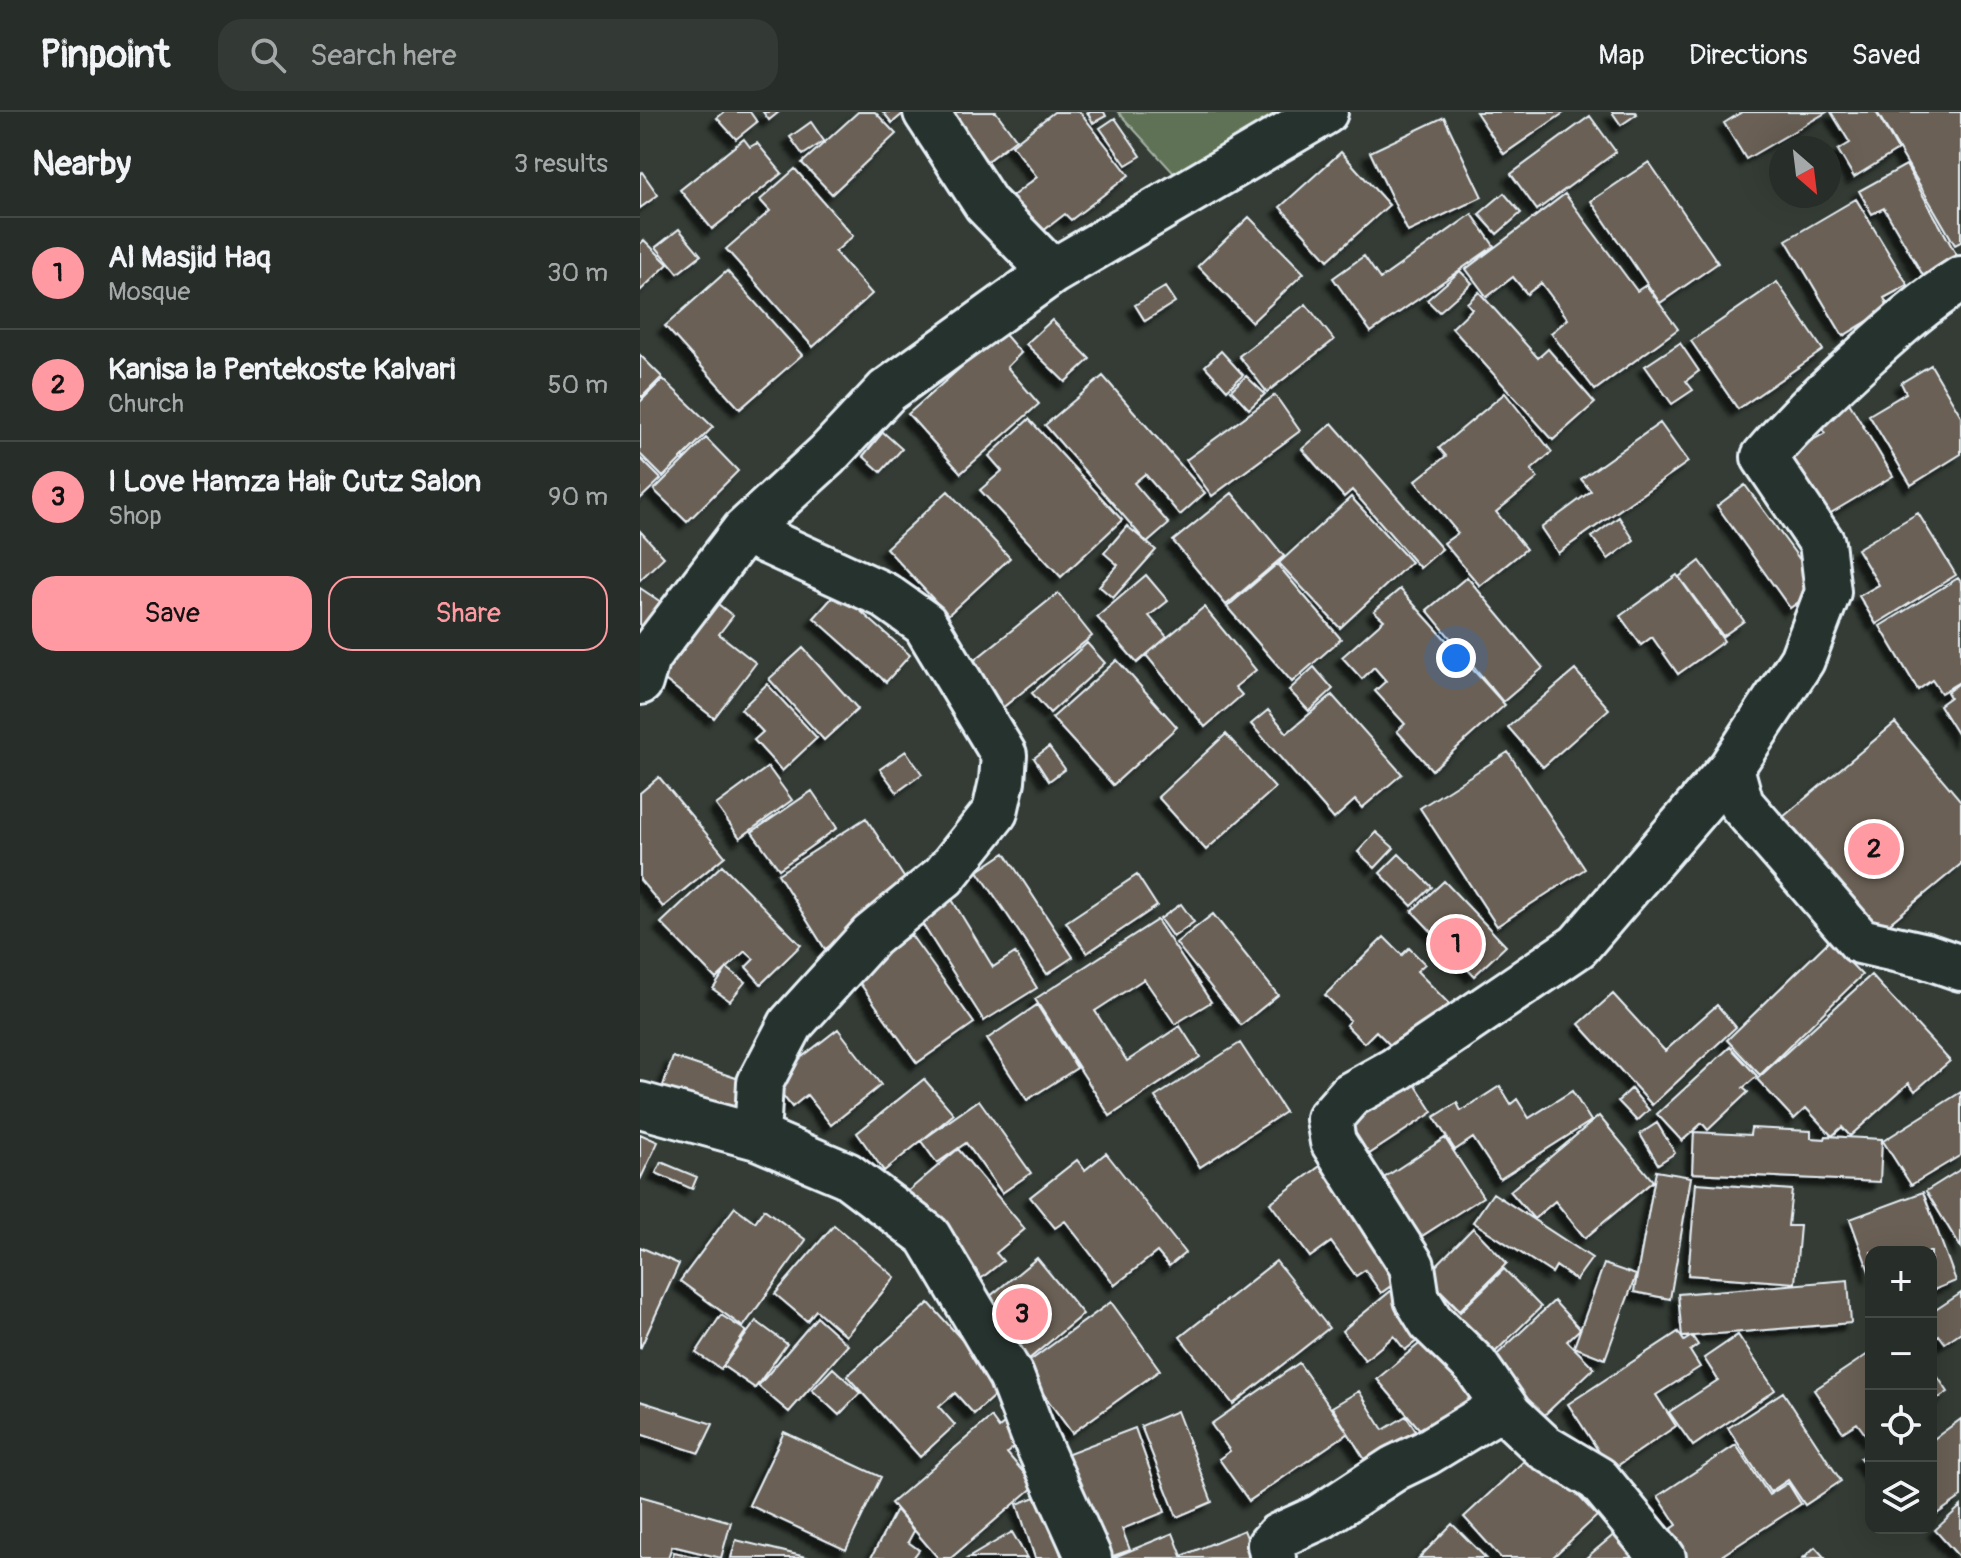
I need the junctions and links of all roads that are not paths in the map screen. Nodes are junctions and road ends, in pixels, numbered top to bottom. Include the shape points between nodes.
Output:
1 (926, 112) edge
2 (1325, 112) edge
3 (1052, 272) junction
4 (1961, 279) edge
5 (744, 531) junction
6 (640, 682) edge
7 (1731, 768) junction
8 (1961, 968) edge
9 (640, 1105) edge
10 (757, 1137) junction
11 (1503, 1406) junction
12 (1089, 1558) edge
13 (1273, 1558) edge
14 (1663, 1558) edge

1 - 3 street via 986,204
2 - 3 street
3 - 5 street via 887,391
4 - 7 street via 1928,299 1818,398 1764,457 1822,543 1828,592 1802,660
5 - 6 street via 647,658
5 - 10 street via 884,595 925,624 1004,755 995,812 944,876 871,936 791,1024 760,1083
7 - 8 street via 1741,804 1860,941
7 - 11 street via 1578,946 1350,1095 1329,1119 1333,1142 1412,1266 1417,1299 1431,1322 1476,1366
9 - 10 street
10 - 12 street via 847,1175 928,1236 1011,1376
11 - 13 street via 1320,1517 1278,1536 1270,1545
11 - 14 street via 1544,1447 1598,1479

